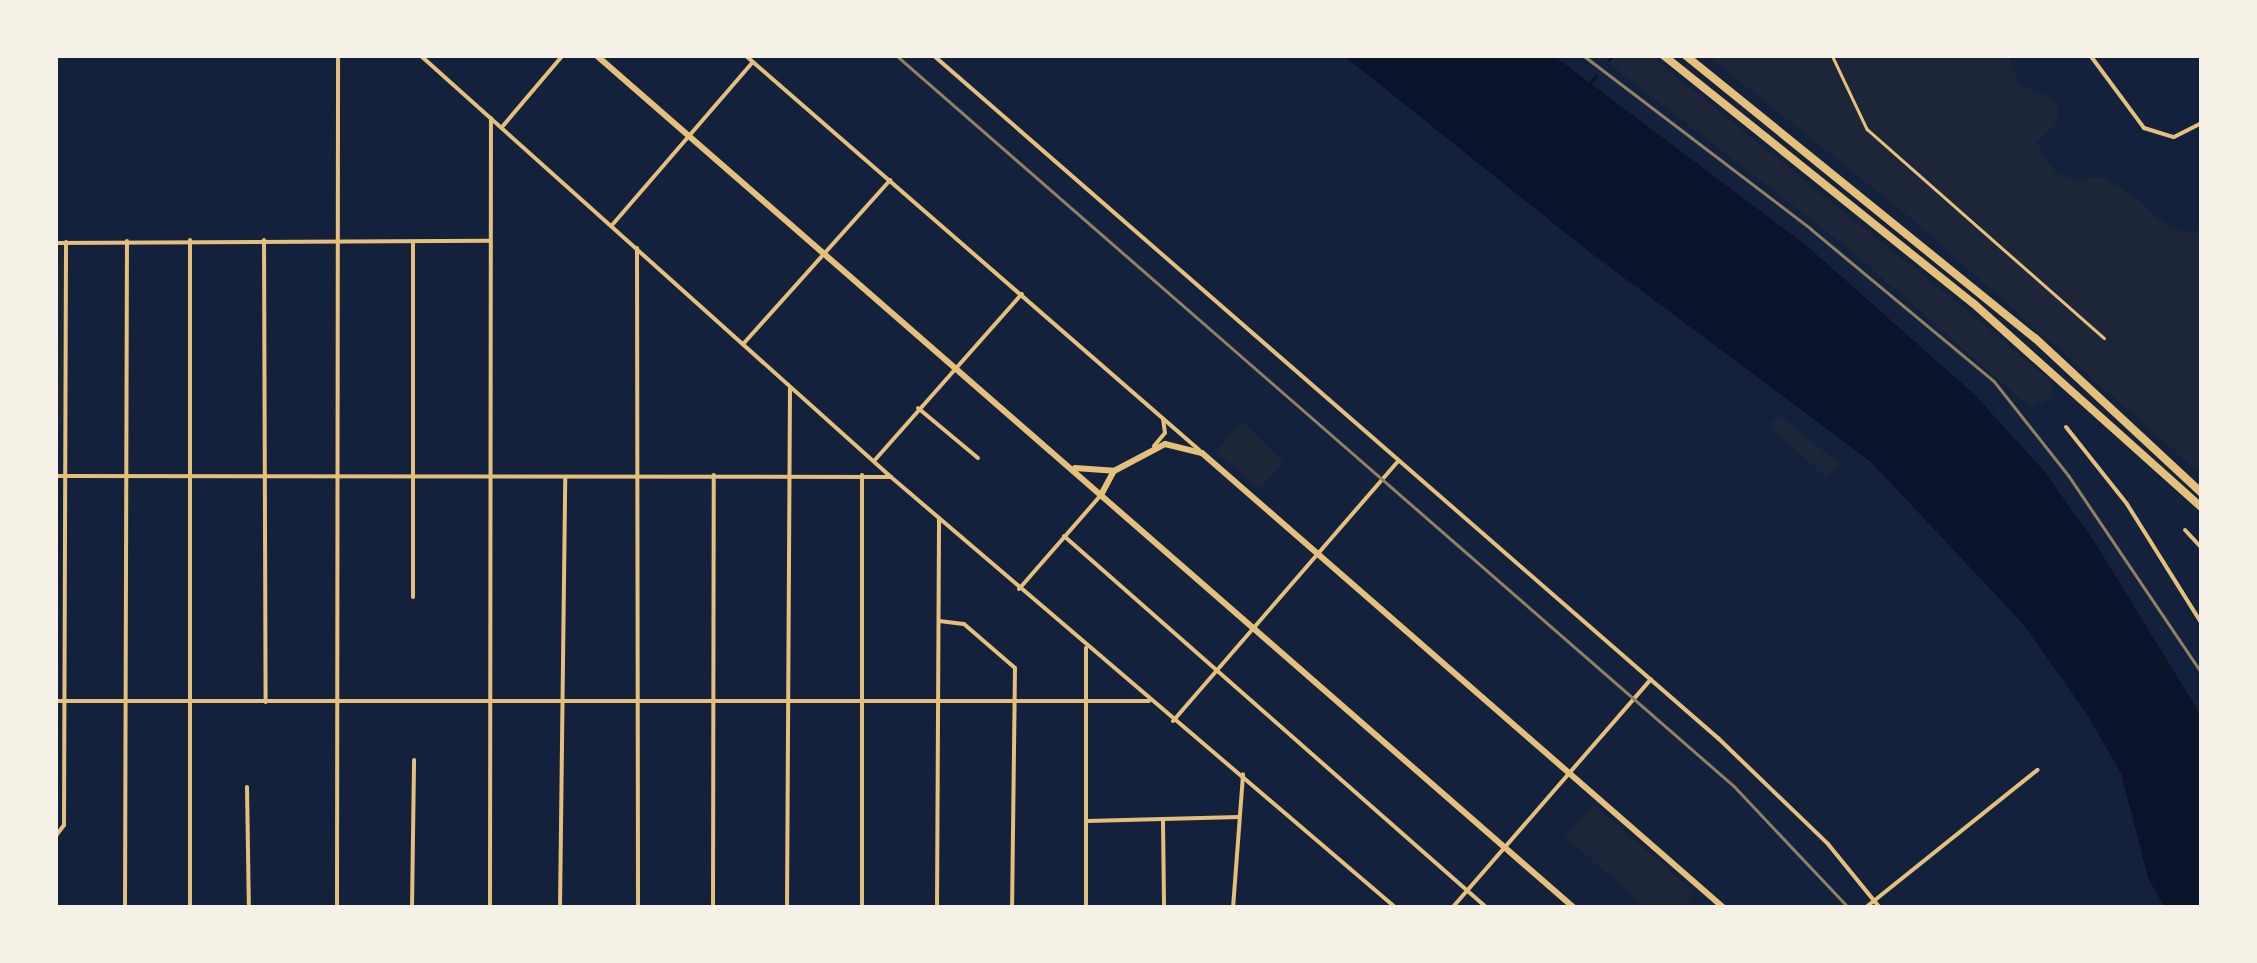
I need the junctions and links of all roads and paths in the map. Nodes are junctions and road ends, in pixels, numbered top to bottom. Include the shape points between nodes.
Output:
1 (338, 55) edge
2 (420, 55) edge
3 (564, 55) edge
4 (596, 55) edge
5 (746, 55) edge
6 (933, 55) edge
7 (1663, 55) edge
8 (1685, 55) edge
9 (1832, 55) edge
10 (2090, 55) edge
11 (753, 62) junction
12 (491, 118) junction
13 (2202, 123) edge
14 (502, 127) junction
15 (688, 135) junction
16 (890, 180) junction
17 (613, 224) junction
18 (190, 240) junction
19 (264, 240) junction
20 (334, 240) junction
21 (128, 241) junction
22 (413, 241) junction
23 (489, 241) junction
24 (66, 242) junction
25 (55, 243) edge
26 (638, 246) junction
27 (823, 253) junction
28 (1022, 294) junction
29 (2104, 338) dead end
30 (744, 344) junction
31 (953, 366) junction
32 (790, 385) junction
33 (918, 408) junction
34 (1156, 412) junction
35 (2066, 427) dead end
36 (1154, 446) junction
37 (1202, 453) junction
38 (1053, 454) junction
39 (978, 458) dead end
40 (874, 460) junction
41 (1398, 461) junction
42 (1114, 471) junction
43 (714, 475) junction
44 (862, 475) junction
45 (55, 476) edge
46 (65, 476) junction
47 (127, 476) junction
48 (490, 476) junction
49 (790, 476) junction
50 (891, 476) junction
51 (264, 477) junction
52 (338, 477) junction
53 (414, 477) junction
54 (188, 478) junction
55 (565, 478) junction
56 (638, 478) junction
57 (2202, 492) edge
58 (1101, 495) junction
59 (2202, 508) edge
60 (939, 518) junction
61 (2185, 530) dead end
62 (1064, 536) junction
63 (2202, 548) edge
64 (1316, 554) junction
65 (55, 587) edge
66 (65, 587) junction
67 (1019, 589) junction
68 (413, 598) dead end
69 (940, 621) junction
70 (2202, 624) edge
71 (1252, 628) junction
72 (1086, 646) junction
73 (1216, 670) junction
74 (1651, 679) junction
75 (1016, 698) junction
76 (488, 699) junction
77 (127, 700) junction
78 (637, 700) junction
79 (58, 701) edge
80 (339, 701) junction
81 (786, 701) junction
82 (863, 701) junction
83 (1150, 701) junction
84 (188, 702) junction
85 (266, 702) junction
86 (937, 702) junction
87 (1088, 702) junction
88 (564, 703) junction
89 (716, 704) junction
90 (1173, 721) junction
91 (414, 760) dead end
92 (2038, 770) dead end
93 (1242, 774) junction
94 (1570, 774) junction
95 (248, 787) dead end
96 (1239, 818) junction
97 (1087, 821) junction
98 (1164, 821) junction
99 (55, 837) edge
100 (1504, 848) junction
101 (1467, 891) junction
102 (1875, 900) junction
103 (125, 908) edge
104 (190, 908) edge
105 (249, 908) edge
106 (337, 908) edge
107 (412, 908) edge
108 (490, 908) edge
109 (560, 908) edge
110 (638, 908) edge
111 (713, 908) edge
112 (787, 908) edge
113 (862, 908) edge
114 (936, 908) edge
115 (1012, 908) edge
116 (1086, 908) edge
117 (1164, 908) edge
118 (1233, 908) edge
119 (1396, 908) edge
120 (1452, 908) edge
121 (1487, 908) edge
122 (1574, 908) edge
123 (1724, 908) edge
124 (1865, 908) edge
125 (1880, 908) edge

1 - 20 street
2 - 12 street
3 - 14 street
4 - 15 main road
5 - 11 street
6 - 41 street
7 - 59 highway via 1973,303
8 - 57 highway via 2036,338
9 - 29 lane via 1867,128
10 - 13 street via 2144,128 2174,137
11 - 15 street
11 - 16 street
12 - 14 street
12 - 23 street
14 - 17 street
15 - 17 street
15 - 27 main road
16 - 27 street
16 - 28 street
17 - 26 street
18 - 19 street
18 - 21 street
18 - 54 street
19 - 20 street
19 - 51 street
20 - 22 street
20 - 52 street
21 - 24 street
21 - 47 street
22 - 23 street
22 - 53 street
23 - 48 street
24 - 25 street
24 - 46 street
26 - 30 street
26 - 56 street
27 - 30 street
27 - 31 main road
28 - 31 street
28 - 34 street
30 - 32 street
31 - 33 street
31 - 38 main road
32 - 40 street
32 - 49 street
33 - 39 street
33 - 40 street
34 - 36 street via 1166,427
34 - 37 street
35 - 70 street via 2127,504
36 - 37 main road via 1183,445
36 - 42 main road
37 - 64 main road
38 - 42 main road via 1084,472
38 - 58 main road
40 - 50 street
41 - 64 street
41 - 74 street
42 - 58 main road
43 - 49 street
43 - 56 street
43 - 89 street
44 - 49 street
44 - 50 street
44 - 82 street
45 - 46 street
46 - 47 street
46 - 66 street
47 - 54 street
47 - 77 street
48 - 53 street
48 - 55 street
48 - 76 street
49 - 81 street
50 - 60 street
51 - 52 street
51 - 54 street
51 - 85 street
52 - 53 street
52 - 80 street
53 - 68 street
54 - 84 street
55 - 56 street
55 - 88 street
56 - 78 street
58 - 62 street
58 - 71 main road
60 - 67 street
60 - 69 street
61 - 63 street
62 - 67 street
62 - 73 street
64 - 71 street
64 - 94 main road
65 - 66 street
66 - 79 street
67 - 72 street
69 - 75 street via 964,624 1014,668
69 - 86 street
71 - 73 street
71 - 100 main road
72 - 83 street
72 - 87 street
73 - 90 street
73 - 101 street
74 - 94 street
74 - 102 street via 1783,797
75 - 86 street
75 - 87 street
75 - 115 street
76 - 80 street
76 - 88 street
76 - 108 street
77 - 79 street
77 - 84 street
77 - 103 street
78 - 88 street
78 - 89 street
78 - 110 street
79 - 99 street via 64,824
80 - 85 street
80 - 106 street
81 - 82 street
81 - 89 street
81 - 112 street
82 - 86 street
82 - 113 street
83 - 87 street
83 - 90 street
84 - 85 street
84 - 104 street
86 - 114 street
87 - 97 street
88 - 109 street
89 - 111 street
90 - 93 street
91 - 107 street
92 - 102 street
93 - 96 street
93 - 119 street
94 - 100 street
94 - 123 main road
95 - 105 street
96 - 98 street
96 - 118 street
97 - 98 street
97 - 116 street
98 - 117 street
100 - 101 street
100 - 122 main road
101 - 120 street
101 - 121 street
102 - 124 street
102 - 125 street

